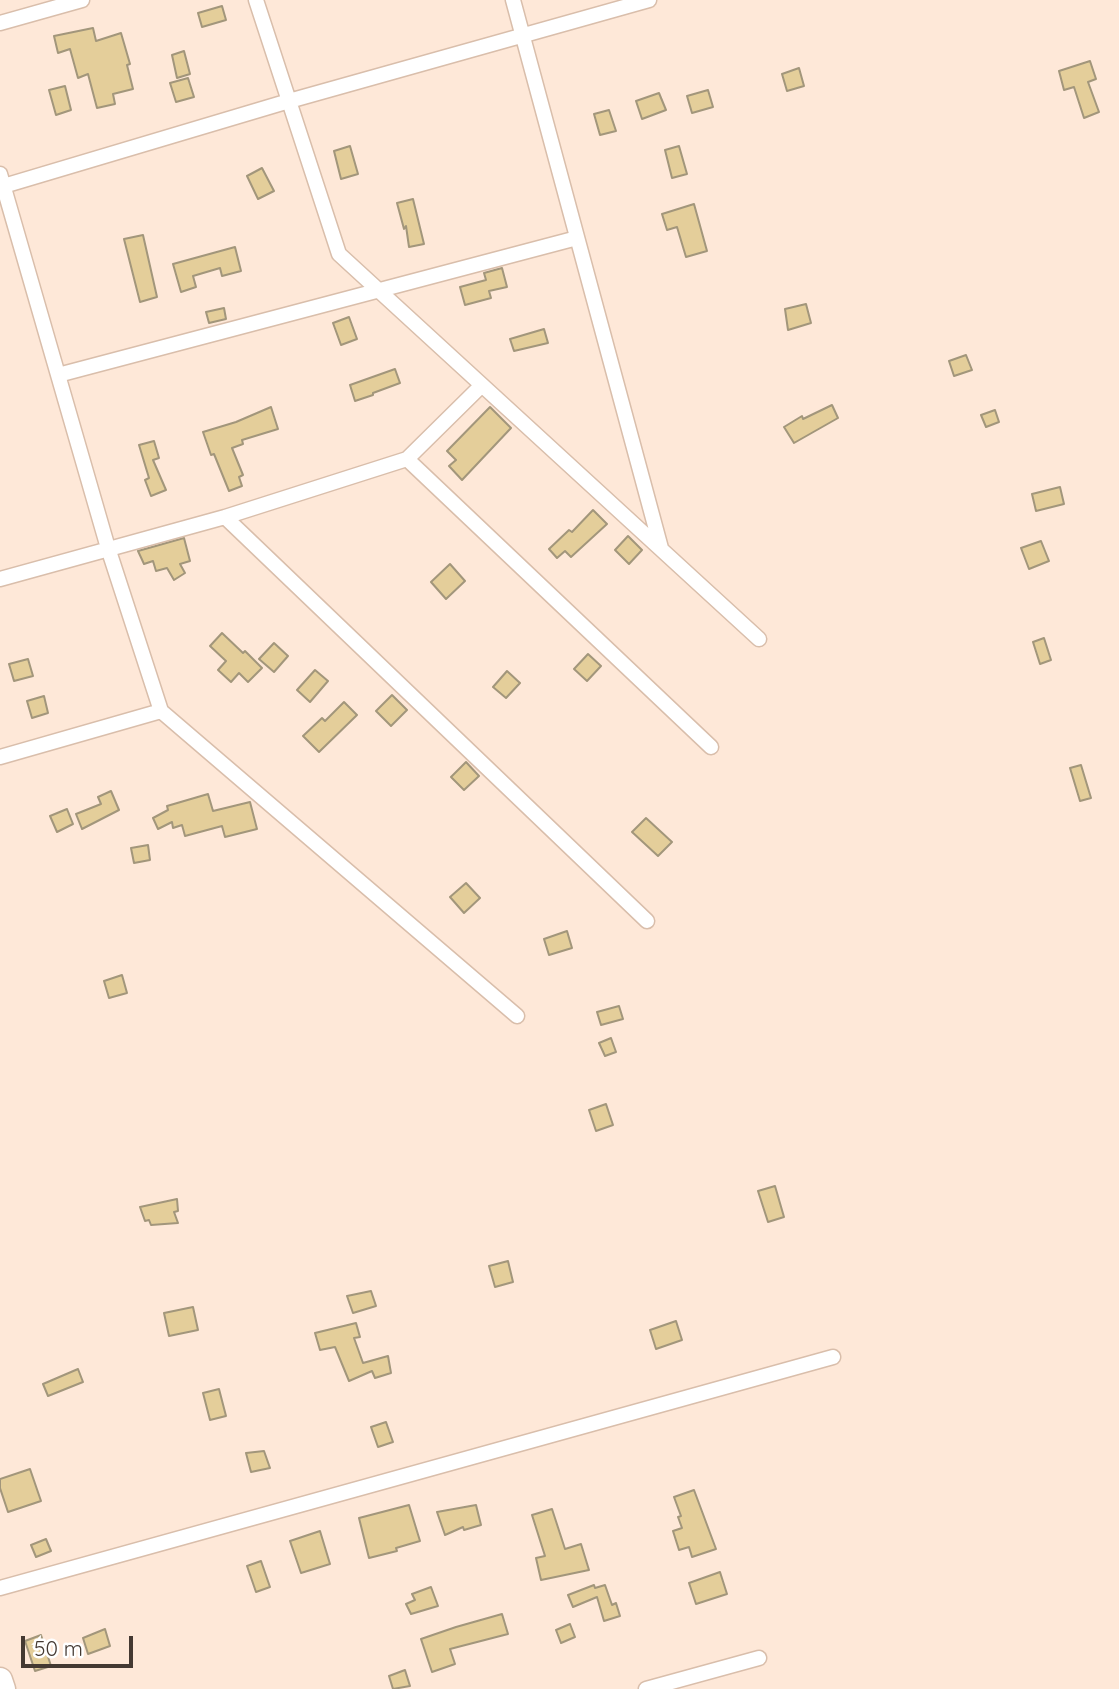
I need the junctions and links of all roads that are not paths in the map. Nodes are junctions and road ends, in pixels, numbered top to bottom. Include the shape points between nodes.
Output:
1 (82, 0) edge
2 (256, 0) edge
3 (513, 0) edge
4 (649, 0) edge
5 (0, 23) edge
6 (523, 36) junction
7 (289, 101) junction
8 (1, 182) edge
9 (577, 238) junction
10 (379, 290) junction
11 (58, 375) junction
12 (482, 385) junction
13 (407, 459) junction
14 (225, 517) junction
15 (108, 548) junction
16 (660, 548) junction
17 (0, 579) edge
18 (760, 639) dead end
19 (161, 711) junction
20 (712, 747) dead end
21 (0, 757) edge
22 (647, 921) dead end
23 (517, 1016) dead end
24 (833, 1357) dead end
25 (0, 1588) edge
26 (759, 1658) dead end
27 (0, 1680) edge
28 (3, 1689) edge
29 (646, 1689) edge

1 - 5 street
2 - 7 street
3 - 6 street
4 - 6 street
6 - 7 street
6 - 9 street
7 - 8 street
7 - 10 street via 339,254
8 - 11 street
9 - 10 street
9 - 16 street
10 - 11 street
10 - 12 street
11 - 15 street
12 - 13 street
12 - 16 street
13 - 14 street
13 - 20 street
14 - 15 street
14 - 22 street
15 - 17 street
15 - 19 street
16 - 18 street
19 - 21 street
19 - 23 street
24 - 25 street
26 - 29 street
27 - 28 highway

